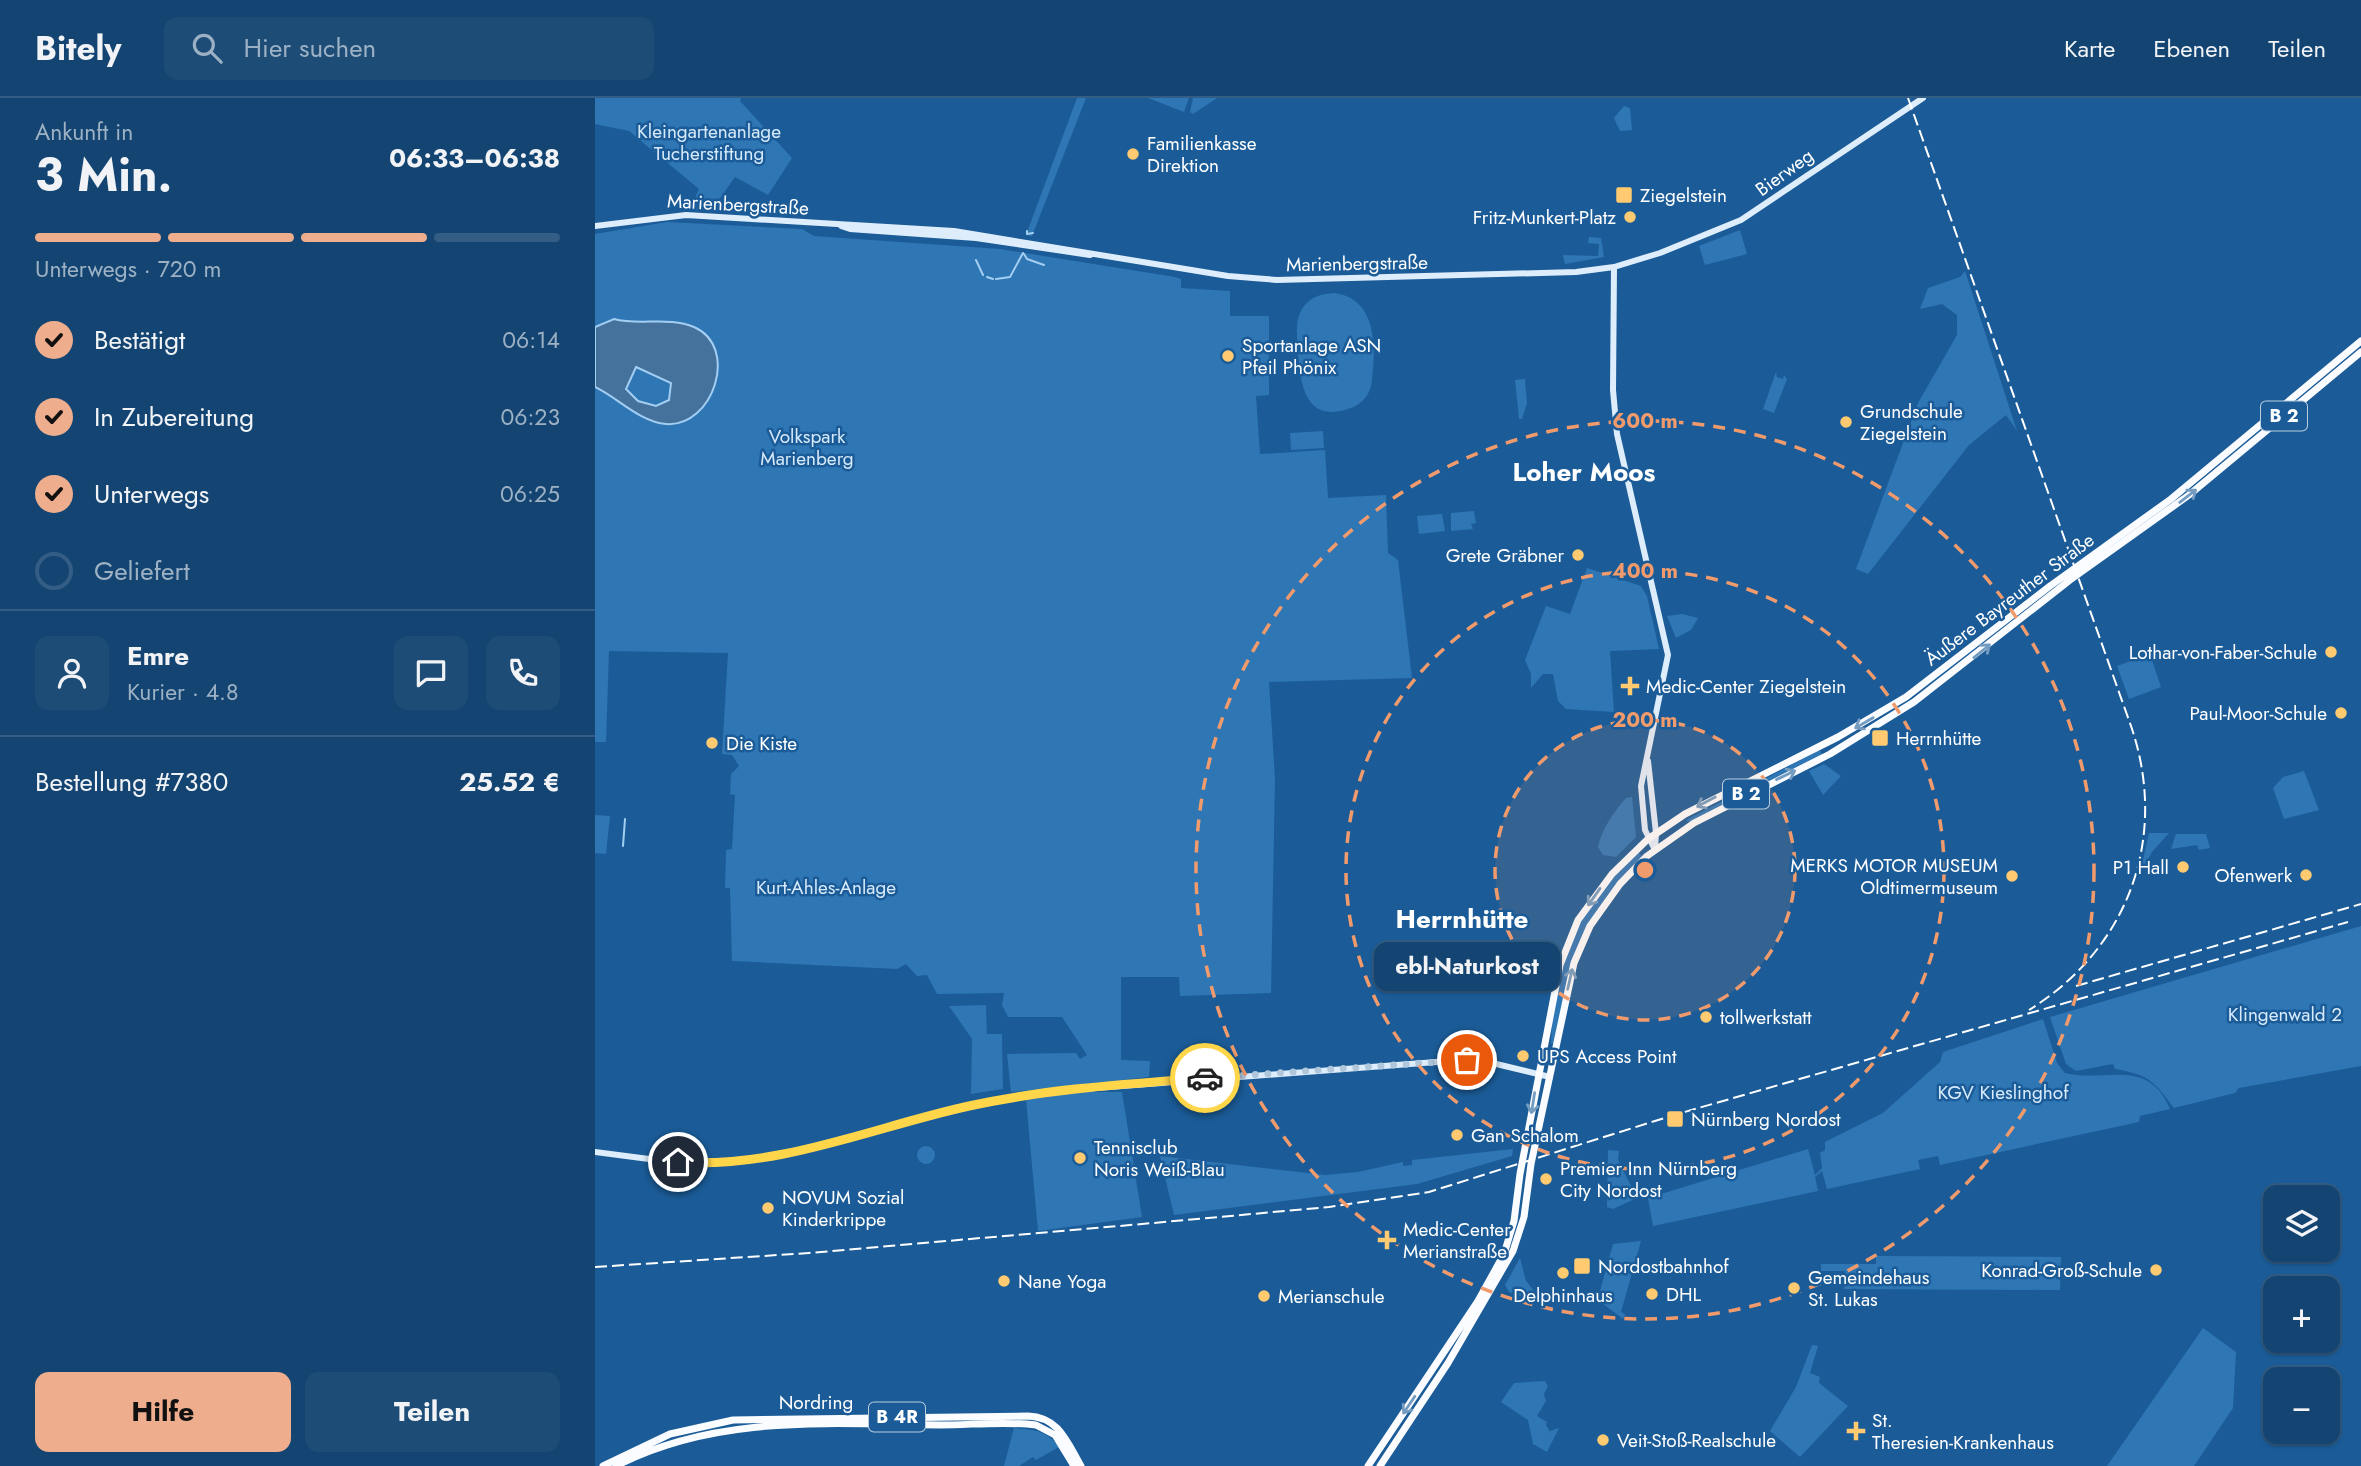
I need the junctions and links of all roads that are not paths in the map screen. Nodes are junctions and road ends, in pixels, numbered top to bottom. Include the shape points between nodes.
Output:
1 (1923, 98) edge
2 (595, 226) edge
3 (1614, 267) junction
4 (2361, 341) edge
5 (2361, 352) edge
6 (2086, 564) junction
7 (2069, 577) junction
8 (1647, 756) junction
9 (1685, 814) junction
10 (1691, 825) junction
11 (1656, 833) junction
12 (1648, 839) junction
13 (1655, 850) junction
14 (1545, 1044) junction
15 (1556, 1046) junction
16 (1538, 1074) junction
17 (1550, 1077) junction
18 (595, 1152) edge
19 (603, 1466) edge
20 (616, 1466) edge
21 (1074, 1466) edge
22 (1081, 1466) edge
23 (1368, 1466) edge
24 (1380, 1466) edge

1 - 3 main road, Bierweg via 1741,220
2 - 3 main road, Marienbergstraße via 686,215 951,233 1240,277 1294,280 1557,273
3 - 8 main road via 1616,435 1668,655
4 - 6 main road, Äußere Bayreuther Straße / B 2
6 -> 5 main road, Äußere Bayreuther Straße / B 2 via 2189,495
6 - 7 main road, Äußere Bayreuther Straße / B 2
7 -> 9 main road, Äußere Bayreuther Straße / B 2 via 1876,716
10 -> 7 main road, Äußere Bayreuther Straße / B 2 via 1903,710
8 - 11 main road
8 - 12 main road via 1641,792
9 - 10 main road
9 - 11 main road, Äußere Bayreuther Straße / B 2
10 - 13 main road, Äußere Bayreuther Straße / B 2
11 - 12 main road, Äußere Bayreuther Straße / B 2
11 - 13 main road
12 - 13 main road
12 -> 14 main road, Äußere Bayreuther Straße / B 2 via 1607,879 1574,929 1560,965
15 -> 13 main road, Äußere Bayreuther Straße / B 2 via 1571,971 1584,937 1614,891
14 - 15 main road
14 - 16 main road, Äußere Bayreuther Straße / B 2
15 - 17 main road, Äußere Bayreuther Straße / B 2
16 - 17 main road
16 - 18 main road via 1462,1060 1098,1086 967,1106 764,1158 684,1163
16 -> 23 main road, Äußere Bayreuther Straße / B 2 via 1514,1221 1504,1254
17 - 24 main road, Äußere Bayreuther Straße / B 2 via 1524,1217 1513,1251 1448,1363
19 - 22 main road, Nordring / B 4R via 670,1434 733,1420 1038,1417 1057,1426
20 - 21 main road, Nordring / B 4R via 676,1440 735,1428 901,1423 1028,1424 1049,1430

